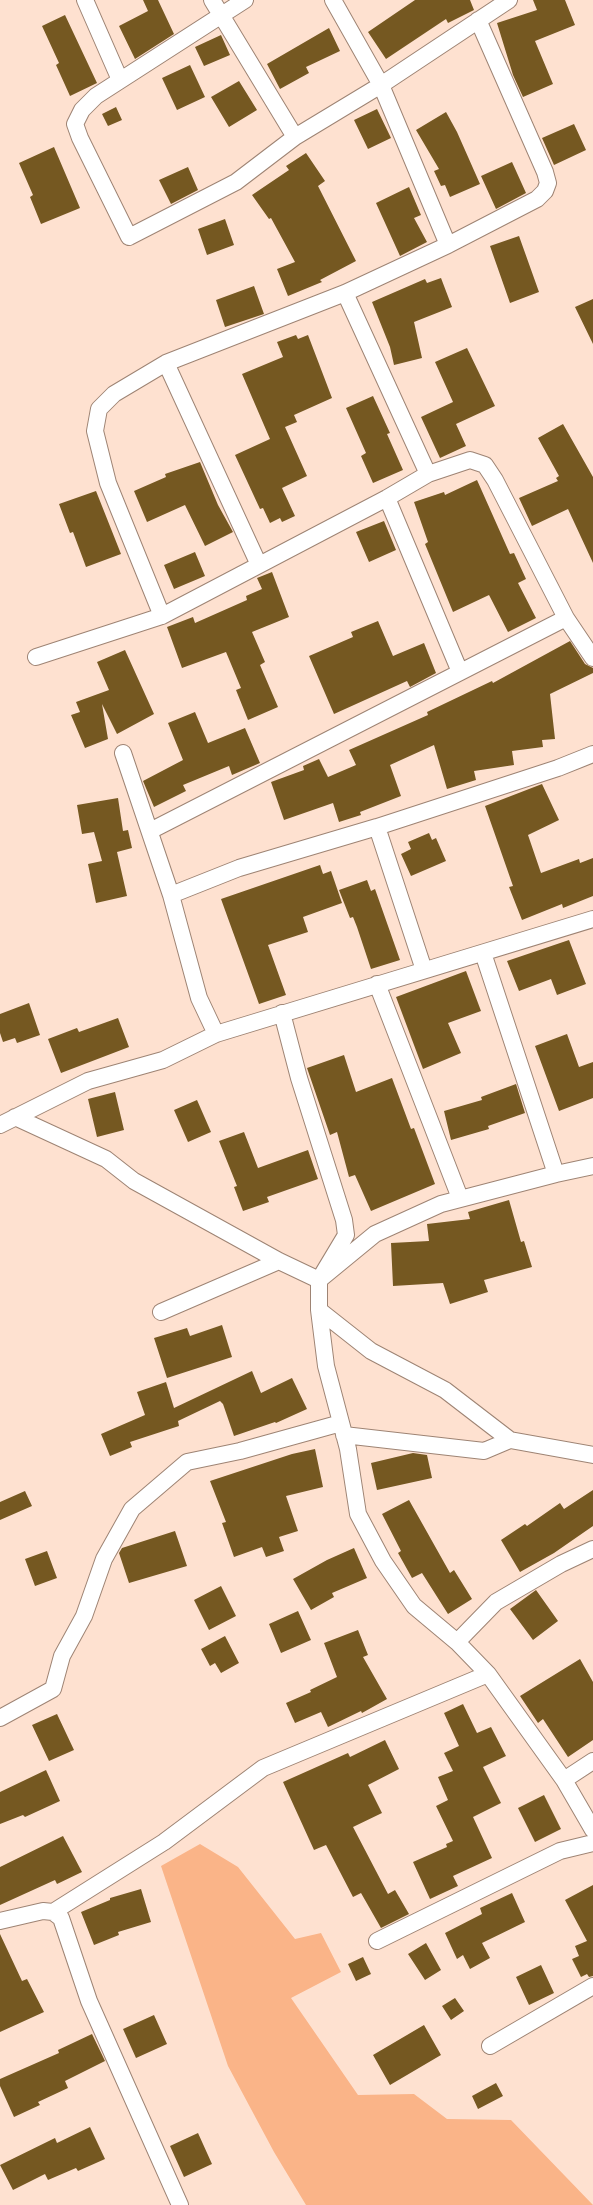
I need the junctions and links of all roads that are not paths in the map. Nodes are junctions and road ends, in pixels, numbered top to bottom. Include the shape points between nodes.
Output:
1 (85, 0) edge
2 (212, 0) edge
3 (245, 0) edge
4 (333, 0) edge
5 (509, 0) edge
6 (221, 15) junction
7 (478, 20) junction
8 (120, 80) junction
9 (381, 86) junction
10 (295, 137) junction
11 (448, 245) junction
12 (345, 293) junction
13 (166, 363) junction
14 (428, 474) junction
15 (387, 498) junction
16 (259, 565) junction
17 (162, 616) junction
18 (566, 618) junction
19 (36, 656) dead end
20 (593, 658) edge
21 (460, 672) junction
22 (123, 753) dead end
23 (593, 754) edge
24 (377, 827) junction
25 (150, 831) junction
26 (172, 895) junction
27 (593, 919) edge
28 (483, 953) junction
29 (424, 970) junction
30 (377, 984) junction
31 (282, 1013) junction
32 (216, 1034) junction
33 (15, 1116) junction
34 (0, 1125) edge
35 (593, 1166) edge
36 (556, 1174) junction
37 (460, 1198) junction
38 (279, 1261) junction
39 (320, 1280) junction
40 (319, 1310) junction
41 (161, 1312) dead end
42 (343, 1429) junction
43 (510, 1440) junction
44 (593, 1455) edge
45 (593, 1549) edge
46 (457, 1642) junction
47 (488, 1674) junction
48 (0, 1718) edge
49 (593, 1761) edge
50 (564, 1780) junction
51 (593, 1830) edge
52 (593, 1843) edge
53 (53, 1912) junction
54 (0, 1921) edge
55 (377, 1941) dead end
56 (593, 1986) edge
57 (490, 2046) dead end
58 (180, 2205) edge

1 - 8 street
2 - 6 street
3 - 6 street
4 - 9 street
5 - 7 street
6 - 8 street
6 - 10 street
7 - 9 street
7 - 11 street via 548,183 537,200
8 - 10 street via 96,96 82,110 75,124 129,237 236,182
9 - 10 street
9 - 11 street
11 - 12 street
12 - 13 street
12 - 14 street
13 - 16 street
13 - 17 street via 114,394 99,409 95,431 108,483
14 - 15 street
14 - 18 street via 470,460 485,465
15 - 16 street
15 - 21 street
16 - 17 street
17 - 19 street
18 - 20 street
18 - 21 street
21 - 25 street
22 - 25 street
23 - 24 street
24 - 26 street via 239,868
24 - 29 street
25 - 26 street
26 - 32 street via 199,998
27 - 28 street
28 - 29 street
28 - 36 street
29 - 30 street
30 - 31 street
30 - 37 street
31 - 32 street
31 - 39 street via 344,1220 346,1235
32 - 33 street via 162,1060 88,1081
33 - 34 street
33 - 38 street via 106,1159 134,1181
35 - 36 street
36 - 37 street
37 - 39 street via 375,1234
38 - 39 street
38 - 41 street
39 - 40 street
40 - 42 street via 326,1366
40 - 43 street via 371,1351 445,1390
42 - 43 street via 484,1451
42 - 46 street via 358,1514 383,1561 414,1606
42 - 48 street via 187,1462 132,1509 104,1560 84,1616 62,1656 53,1689
43 - 44 street
45 - 46 street via 496,1602
46 - 47 street
47 - 50 street
47 - 53 street via 263,1768 164,1842
49 - 50 street
50 - 51 street
52 - 55 street via 560,1851
53 - 54 street via 42,1911
53 - 58 street via 61,1918 89,2001
56 - 57 street

